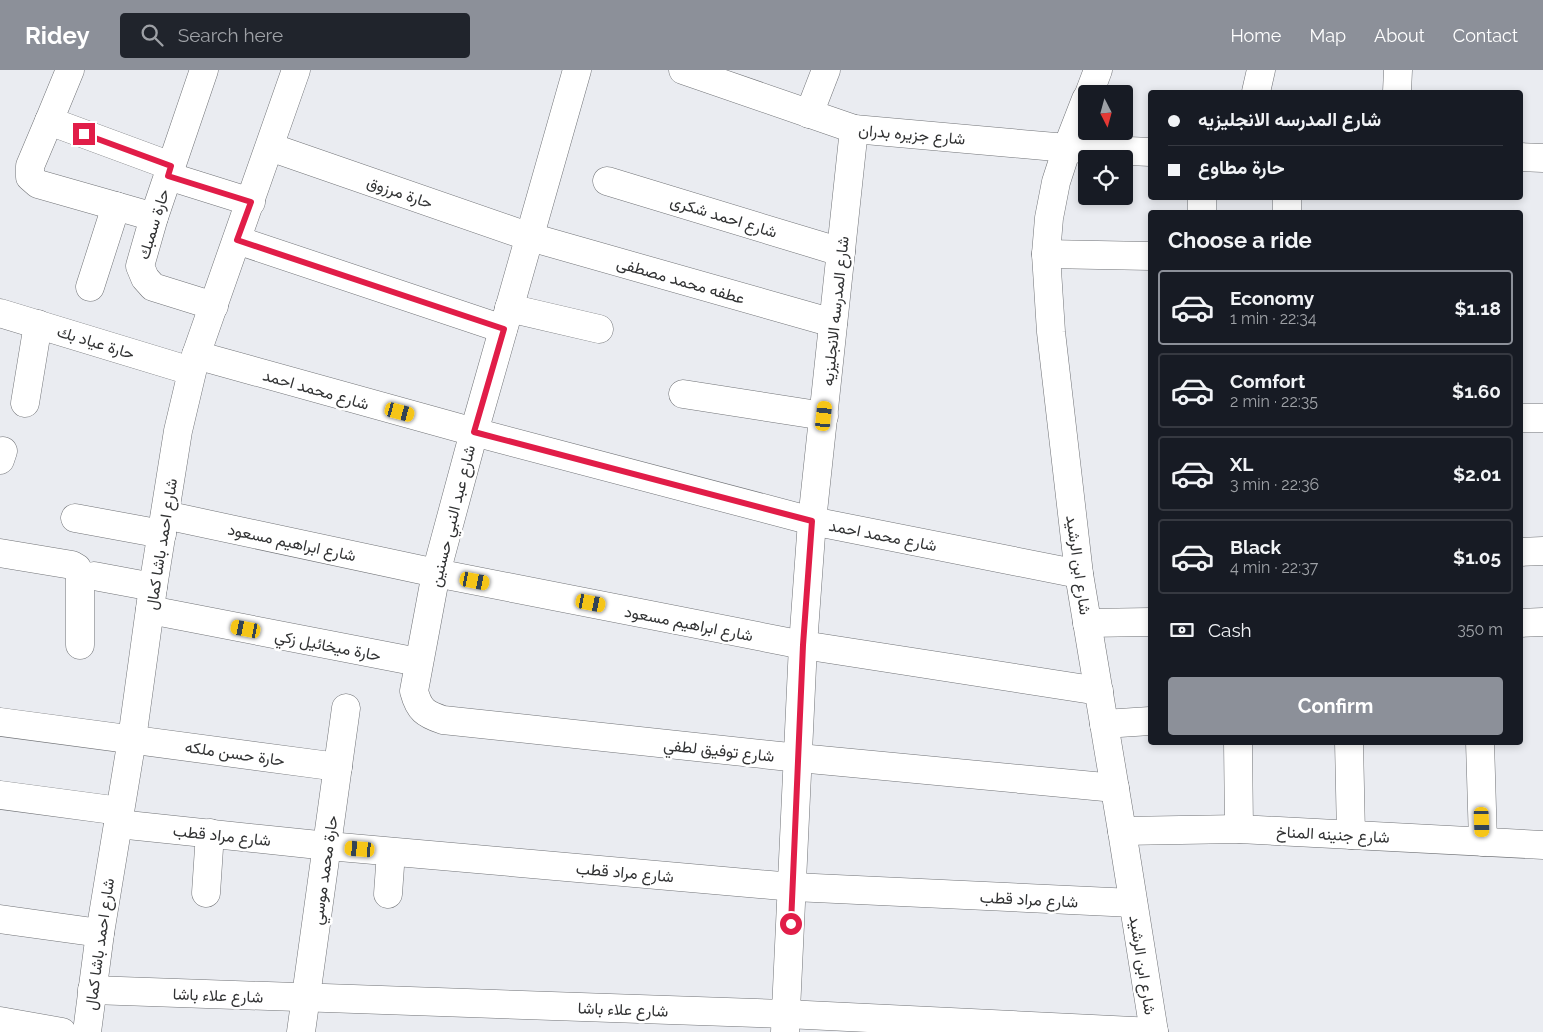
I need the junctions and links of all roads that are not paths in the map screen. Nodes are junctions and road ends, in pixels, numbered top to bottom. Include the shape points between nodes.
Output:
1 (70, 70) edge
2 (204, 70) edge
3 (296, 70) edge
4 (576, 70) edge
5 (683, 70) edge
6 (826, 70) edge
7 (1098, 70) edge
8 (1261, 70) edge
9 (1398, 70) edge
10 (1092, 85) edge
11 (1256, 90) edge
12 (1397, 90) edge
13 (809, 114) junction
14 (1078, 120) edge
15 (49, 121) junction
16 (854, 129) junction
17 (270, 147) junction
18 (1067, 148) junction
19 (1148, 152) edge
20 (1523, 158) edge
21 (1543, 158) edge
22 (170, 171) junction
23 (608, 181) dead end
24 (251, 202) junction
25 (116, 206) junction
26 (154, 218) junction
27 (530, 237) junction
28 (237, 240) junction
29 (841, 252) junction
30 (1046, 254) junction
31 (1148, 256) edge
32 (90, 287) dead end
33 (214, 306) junction
34 (0, 313) edge
35 (506, 318) junction
36 (833, 323) junction
37 (38, 324) junction
38 (599, 329) dead end
39 (194, 363) junction
40 (684, 394) dead end
41 (25, 403) dead end
42 (824, 416) junction
43 (1523, 418) edge
44 (1543, 418) edge
45 (474, 432) junction
46 (75, 518) dead end
47 (812, 521) junction
48 (163, 525) junction
49 (1543, 551) edge
50 (0, 552) edge
51 (1523, 552) edge
52 (436, 573) junction
53 (1079, 574) junction
54 (94, 576) dead end
55 (152, 598) junction
56 (1148, 622) edge
57 (1543, 622) edge
58 (1087, 623) junction
59 (1523, 623) edge
60 (80, 645) dead end
61 (803, 645) junction
62 (418, 662) junction
63 (1099, 691) junction
64 (346, 708) dead end
65 (443, 720) joint
66 (1148, 721) edge
67 (0, 722) edge
68 (1104, 724) junction
69 (132, 739) junction
70 (1238, 745) edge
71 (1349, 745) edge
72 (1480, 745) edge
73 (799, 758) junction
74 (338, 767) junction
75 (1115, 788) junction
76 (0, 795) edge
77 (119, 817) junction
78 (1239, 829) junction
79 (1122, 832) junction
80 (210, 833) junction
81 (1351, 835) junction
82 (1483, 842) junction
83 (1543, 845) edge
84 (328, 846) junction
85 (391, 852) junction
86 (793, 887) junction
87 (206, 893) dead end
88 (388, 894) dead end
89 (1133, 903) junction
90 (0, 919) edge
91 (100, 933) junction
92 (92, 990) junction
93 (305, 998) junction
94 (0, 1021) edge
95 (786, 1023) edge
96 (62, 1032) edge
97 (86, 1032) edge
98 (301, 1032) edge
99 (1154, 1032) edge

1 - 15 street
2 - 22 street, حارة سمبك
3 - 17 street, شارع احمد باشا كمال
4 - 27 street, شارع عبد النبي حسنين
5 - 13 street, شارع جزيره بدران
6 - 13 street
7 - 10 street
8 - 11 street
9 - 12 street
13 - 16 street, شارع جزيره بدران
14 - 18 street, شارع ابن الرشيد
15 - 22 street
15 - 25 street via 30,166 30,177 38,184
16 - 18 street, شارع جزيره بدران
16 - 29 street, شارع المدرسه الانجليزيه
17 - 24 street, شارع احمد باشا كمال
17 - 27 street, حارة مرزوق
18 - 19 street, شارع جزيره بدران
18 - 30 street, شارع ابن الرشيد via 1054,191
20 - 21 street
22 - 24 street
22 - 26 street, حارة سمبك
23 - 29 street, شارع احمد شكرى
24 - 28 street, شارع احمد باشا كمال
25 - 26 street
25 - 32 street
26 - 33 street, حارة سمبك via 140,266 145,278 152,287
27 - 35 street, شارع عبد النبي حسنين
27 - 36 street, عطفه محمد مصطفى
28 - 33 street, شارع احمد باشا كمال
28 - 35 street
29 - 36 street, شارع المدرسه الانجليزيه
30 - 31 street
30 - 53 street, شارع ابن الرشيد via 1051,332
33 - 39 street, شارع احمد باشا كمال
34 - 37 street, حارة عياد بك
35 - 38 street
35 - 45 street, شارع عبد النبي حسنين
36 - 42 street, شارع المدرسه الانجليزيه
37 - 39 street, حارة عياد بك
37 - 41 street
39 - 45 street, شارع محمد احمد
39 - 48 street, شارع احمد باشا كمال via 178,431
40 - 42 street
42 - 47 street, شارع المدرسه الانجليزيه
43 - 44 street
45 - 47 street, شارع محمد احمد
45 - 52 street, شارع عبد النبي حسنين
46 - 48 street, شارع ابراهيم مسعود
47 - 53 street, شارع محمد احمد
47 - 61 street, شارع المدرسه الانجليزيه
48 - 52 street, شارع ابراهيم مسعود
48 - 55 street, شارع احمد باشا كمال
49 - 51 street
50 - 60 street via 77,568 80,572
52 - 61 street, شارع ابراهيم مسعود
52 - 62 street, شارع عبد النبي حسنين
53 - 58 street, شارع ابن الرشيد
54 - 55 street, حارة ميخائيل زكي
55 - 62 street, حارة ميخائيل زكي
55 - 69 street, شارع احمد باشا كمال
56 - 58 street
57 - 59 street
58 - 63 street, شارع ابن الرشيد
61 - 63 street, شارع ابراهيم مسعود
61 - 73 street, شارع المدرسه الانجليزيه
62 - 65 street, شارع عبد النبي حسنين via 414,690 418,704 428,715
63 - 68 street, شارع ابن الرشيد
64 - 74 street, حارة محمد موسي
65 - 73 street, شارع توفيق لطفي
66 - 68 street
67 - 69 street, حارة حسن ملكه
68 - 75 street, شارع ابن الرشيد
69 - 74 street, حارة حسن ملكه
69 - 77 street, شارع احمد باشا كمال
70 - 78 street
71 - 81 street
72 - 82 street
73 - 75 street, شارع توفيق لطفي
73 - 86 street, شارع المدرسه الانجليزيه
74 - 84 street, حارة محمد موسي
75 - 79 street, شارع ابن الرشيد
76 - 77 street, شارع مراد قطب
77 - 80 street, شارع مراد قطب
77 - 91 street, شارع احمد باشا كمال
78 - 79 street, شارع جنينه المناخ
78 - 81 street, شارع جنينه المناخ
79 - 89 street, شارع ابن الرشيد
80 - 84 street, شارع مراد قطب
80 - 87 street
81 - 82 street, شارع جنينه المناخ
82 - 83 street, شارع جنينه المناخ
84 - 85 street, شارع مراد قطب
84 - 93 street, حارة محمد موسي
85 - 86 street, شارع مراد قطب
85 - 88 street
86 - 89 street, شارع مراد قطب
86 - 95 street, شارع المدرسه الانجليزيه
89 - 99 street, شارع ابن الرشيد
90 - 91 street
91 - 92 street, شارع احمد باشا كمال
92 - 93 street, شارع علاء باشا
92 - 97 street, شارع احمد باشا كمال
93 - 95 street, شارع علاء باشا
93 - 98 street, حارة محمد موسي
94 - 96 street
95 - 99 street, شارع علاء باشا

